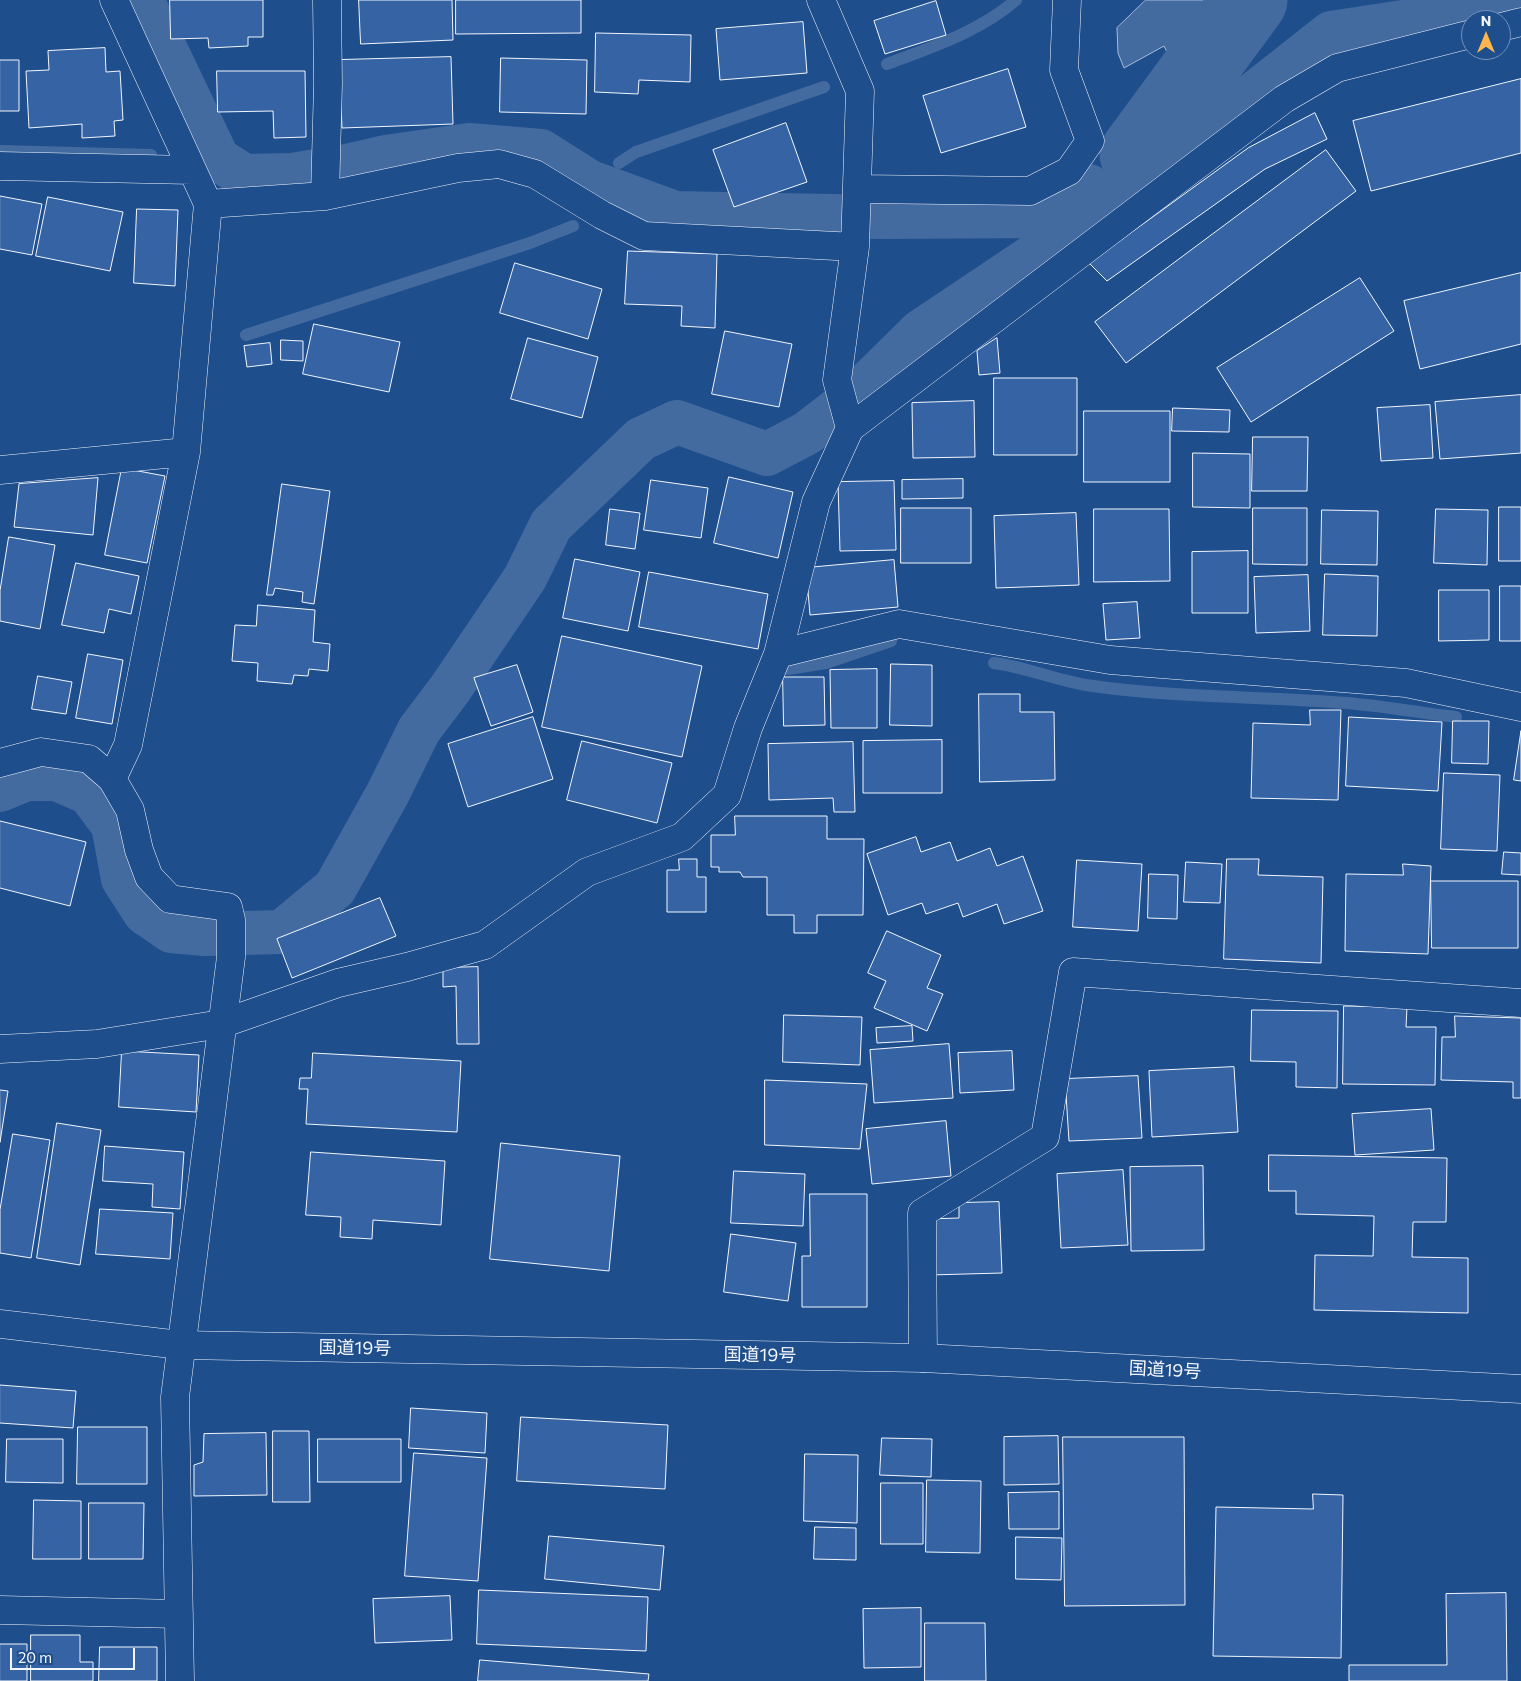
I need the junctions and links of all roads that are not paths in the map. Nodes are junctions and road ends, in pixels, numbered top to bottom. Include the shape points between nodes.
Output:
1 (114, 0) edge
2 (327, 0) edge
3 (821, 0) edge
4 (1067, 0) edge
5 (1461, 37) edge
6 (0, 166) edge
7 (192, 170) junction
8 (325, 191) junction
9 (208, 204) junction
10 (856, 217) junction
11 (850, 428) junction
12 (186, 452) junction
13 (0, 470) edge
14 (778, 654) junction
15 (1521, 707) edge
16 (0, 763) edge
17 (112, 779) junction
18 (1521, 1002) edge
19 (221, 1024) junction
20 (0, 1049) edge
21 (0, 1324) edge
22 (180, 1345) junction
23 (923, 1358) junction
24 (1521, 1389) edge
25 (0, 1610) edge
26 (178, 1614) junction
27 (180, 1681) edge

1 - 7 main road
2 - 8 main road
3 - 10 main road via 860,91
4 - 10 main road via 1064,70 1090,141 1069,171 1030,191
5 - 11 main road via 1337,68 1284,99
6 - 7 main road
7 - 9 main road
8 - 9 main road
8 - 10 main road via 499,164 535,174 602,215 644,236
9 - 12 main road
10 - 11 main road via 838,380
11 - 14 main road via 816,502
12 - 13 main road
12 - 17 main road via 128,745
14 - 15 main road via 899,624 1110,660 1406,683
14 - 19 main road via 748,728 727,795 682,837 587,872 484,945 338,983
16 - 17 main road via 41,752 89,759
17 - 19 main road via 130,810 150,877 170,899 228,907 231,957
18 - 23 main road via 1073,972 1045,1136 922,1214
19 - 20 main road via 97,1044
19 - 22 main road
21 - 22 main road, 国道19号
22 - 23 main road, 国道19号
22 - 26 main road via 175,1397
23 - 24 main road, 国道19号
25 - 26 main road
26 - 27 main road

